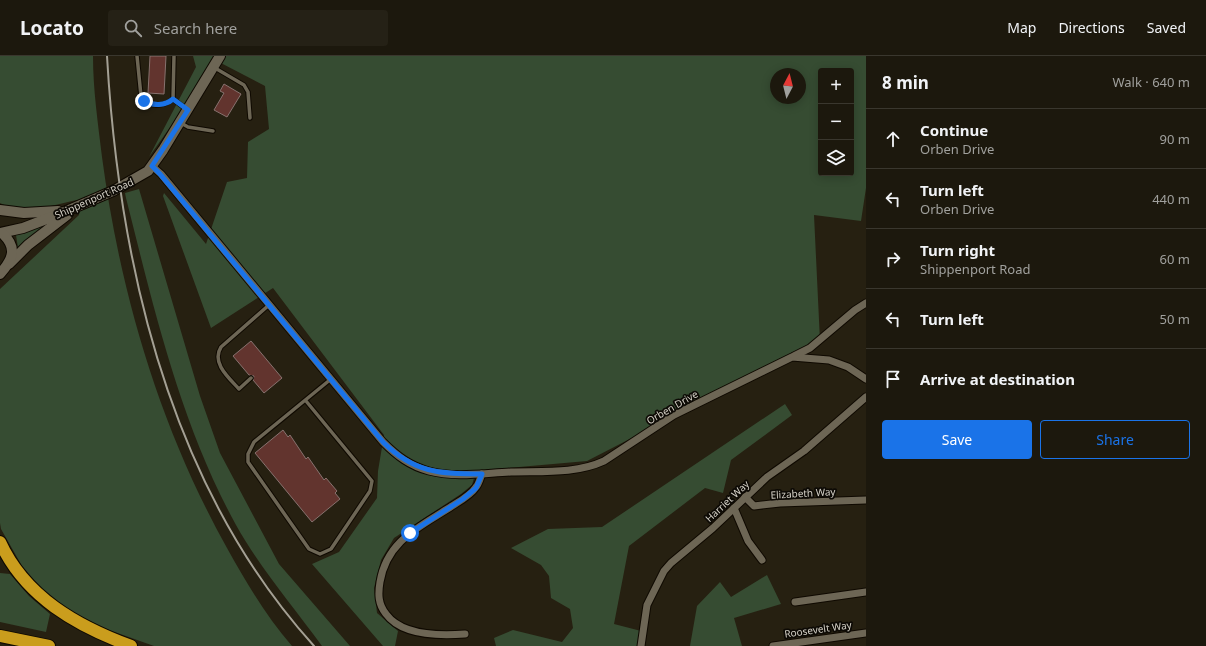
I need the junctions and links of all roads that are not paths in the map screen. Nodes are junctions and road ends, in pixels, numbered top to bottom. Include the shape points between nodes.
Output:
1 (137, 56) edge
2 (174, 56) edge
3 (220, 56) edge
4 (214, 67) junction
5 (173, 99) junction
6 (188, 110) junction
7 (250, 118) dead end
8 (180, 122) junction
9 (213, 130) dead end
10 (152, 166) junction
11 (84, 203) junction
12 (0, 210) edge
13 (68, 210) junction
14 (1, 233) edge
15 (9, 264) junction
16 (0, 274) edge
17 (866, 303) edge
18 (269, 305) junction
19 (792, 357) junction
20 (251, 378) dead end
21 (331, 379) junction
22 (866, 379) edge
23 (866, 397) edge
24 (306, 400) junction
25 (482, 474) junction
26 (745, 497) junction
27 (866, 500) edge
28 (734, 508) junction
29 (0, 542) edge
30 (762, 560) dead end
31 (866, 592) edge
32 (795, 602) dead end
33 (866, 633) edge
34 (464, 634) dead end
35 (3, 637) edge
36 (50, 646) edge
37 (131, 646) edge
38 (641, 646) edge
39 (773, 646) edge

1 - 5 lane via 142,99 149,104 161,105
2 - 5 lane
3 - 4 street, Shippenport Road
4 - 6 street, Shippenport Road
4 - 7 lane via 244,85 248,92
5 - 6 lane
6 - 8 street, Shippenport Road
8 - 9 lane via 188,127
8 - 10 street, Shippenport Road
10 - 11 street, Shippenport Road via 137,178
10 - 18 street, Orben Drive
11 - 13 street, Shippenport Road
11 - 15 street via 28,245
12 - 13 street via 24,213
13 - 14 street, Shippenport Road via 23,228
14 - 15 street via 8,238 12,248
15 - 16 street
17 - 19 street, Orben Drive via 810,348
18 - 20 lane via 221,347 218,353 223,371 239,389
18 - 21 street, Orben Drive
19 - 22 street via 829,360 848,367
19 - 25 street, Orben Drive via 674,416 593,466 566,471
21 - 24 lane
21 - 25 street, Orben Drive via 383,442 405,461 436,472
23 - 26 street, Harriet Way via 804,451
24 - 24 lane via 254,442 247,458 309,549 320,554 331,549 370,491 372,481
25 - 34 street via 476,488 463,499 410,533 393,549 382,572 378,593 379,602 387,616 404,628 442,636
26 - 27 street, Elizabeth Way via 754,506
26 - 28 street, Harriet Way
28 - 30 street via 748,540
28 - 38 street, Harriet Way via 664,571 647,605
29 - 37 highway via 20,575 47,603 75,621
31 - 32 street
33 - 39 street, Roosevelt Way
35 - 36 highway

